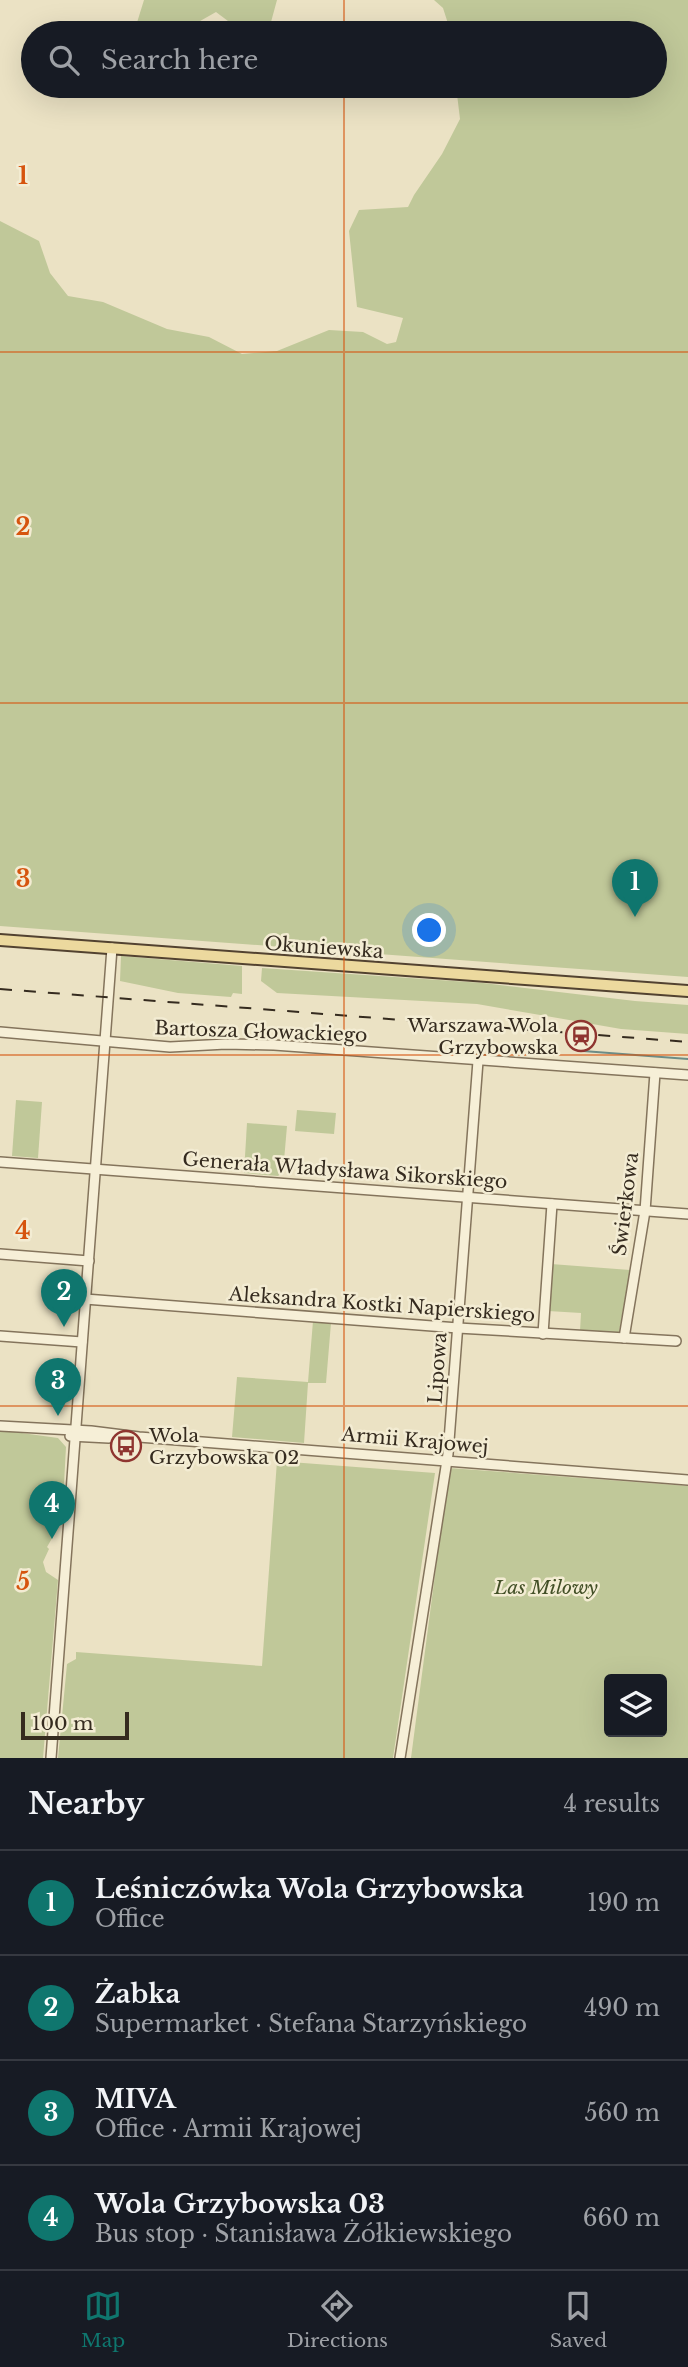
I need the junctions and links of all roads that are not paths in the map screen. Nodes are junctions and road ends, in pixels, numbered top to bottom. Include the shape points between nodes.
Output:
1 (0, 940) edge
2 (113, 948) junction
3 (688, 991) edge
4 (0, 1032) edge
5 (105, 1042) junction
6 (478, 1061) junction
7 (655, 1073) junction
8 (688, 1075) edge
9 (0, 1162) edge
10 (95, 1169) junction
11 (467, 1196) junction
12 (552, 1204) junction
13 (645, 1211) junction
14 (688, 1213) edge
15 (0, 1254) edge
16 (89, 1261) junction
17 (85, 1299) junction
18 (458, 1328) junction
19 (543, 1334) junction
20 (0, 1336) edge
21 (624, 1338) junction
22 (676, 1341) dead end
23 (82, 1342) junction
24 (0, 1426) edge
25 (75, 1433) junction
26 (447, 1461) junction
27 (688, 1480) edge
28 (51, 1758) edge
29 (400, 1758) edge

1 - 2 main road, Okuniewska
2 - 3 main road, Okuniewska
2 - 5 street
4 - 5 street, Bartosza Głowackiego
5 - 6 street, Bartosza Głowackiego via 170,1047 274,1045
5 - 10 street
6 - 7 street, Bartosza Głowackiego
6 - 11 street, Lipowa
7 - 8 street, Bartosza Głowackiego
7 - 13 street, Świerkowa
9 - 10 street, Generała Władysława Sikorskiego
10 - 11 street, Generała Władysława Sikorskiego
10 - 16 street
11 - 12 street, Generała Władysława Sikorskiego
11 - 18 street, Lipowa
12 - 13 street, Generała Władysława Sikorskiego
12 - 19 street
13 - 14 street, Generała Władysława Sikorskiego
13 - 21 street, Świerkowa
15 - 16 street
16 - 17 street
17 - 18 street, Aleksandra Kostki Napierskiego
17 - 23 street
18 - 19 street, Aleksandra Kostki Napierskiego
18 - 26 street, Lipowa
19 - 21 street, Aleksandra Kostki Napierskiego
20 - 23 street
21 - 22 street, Aleksandra Kostki Napierskiego
23 - 25 street
24 - 25 street, Armii Krajowej
25 - 26 street, Armii Krajowej
25 - 28 street
26 - 27 street, Armii Krajowej
26 - 29 street, Lipowa

